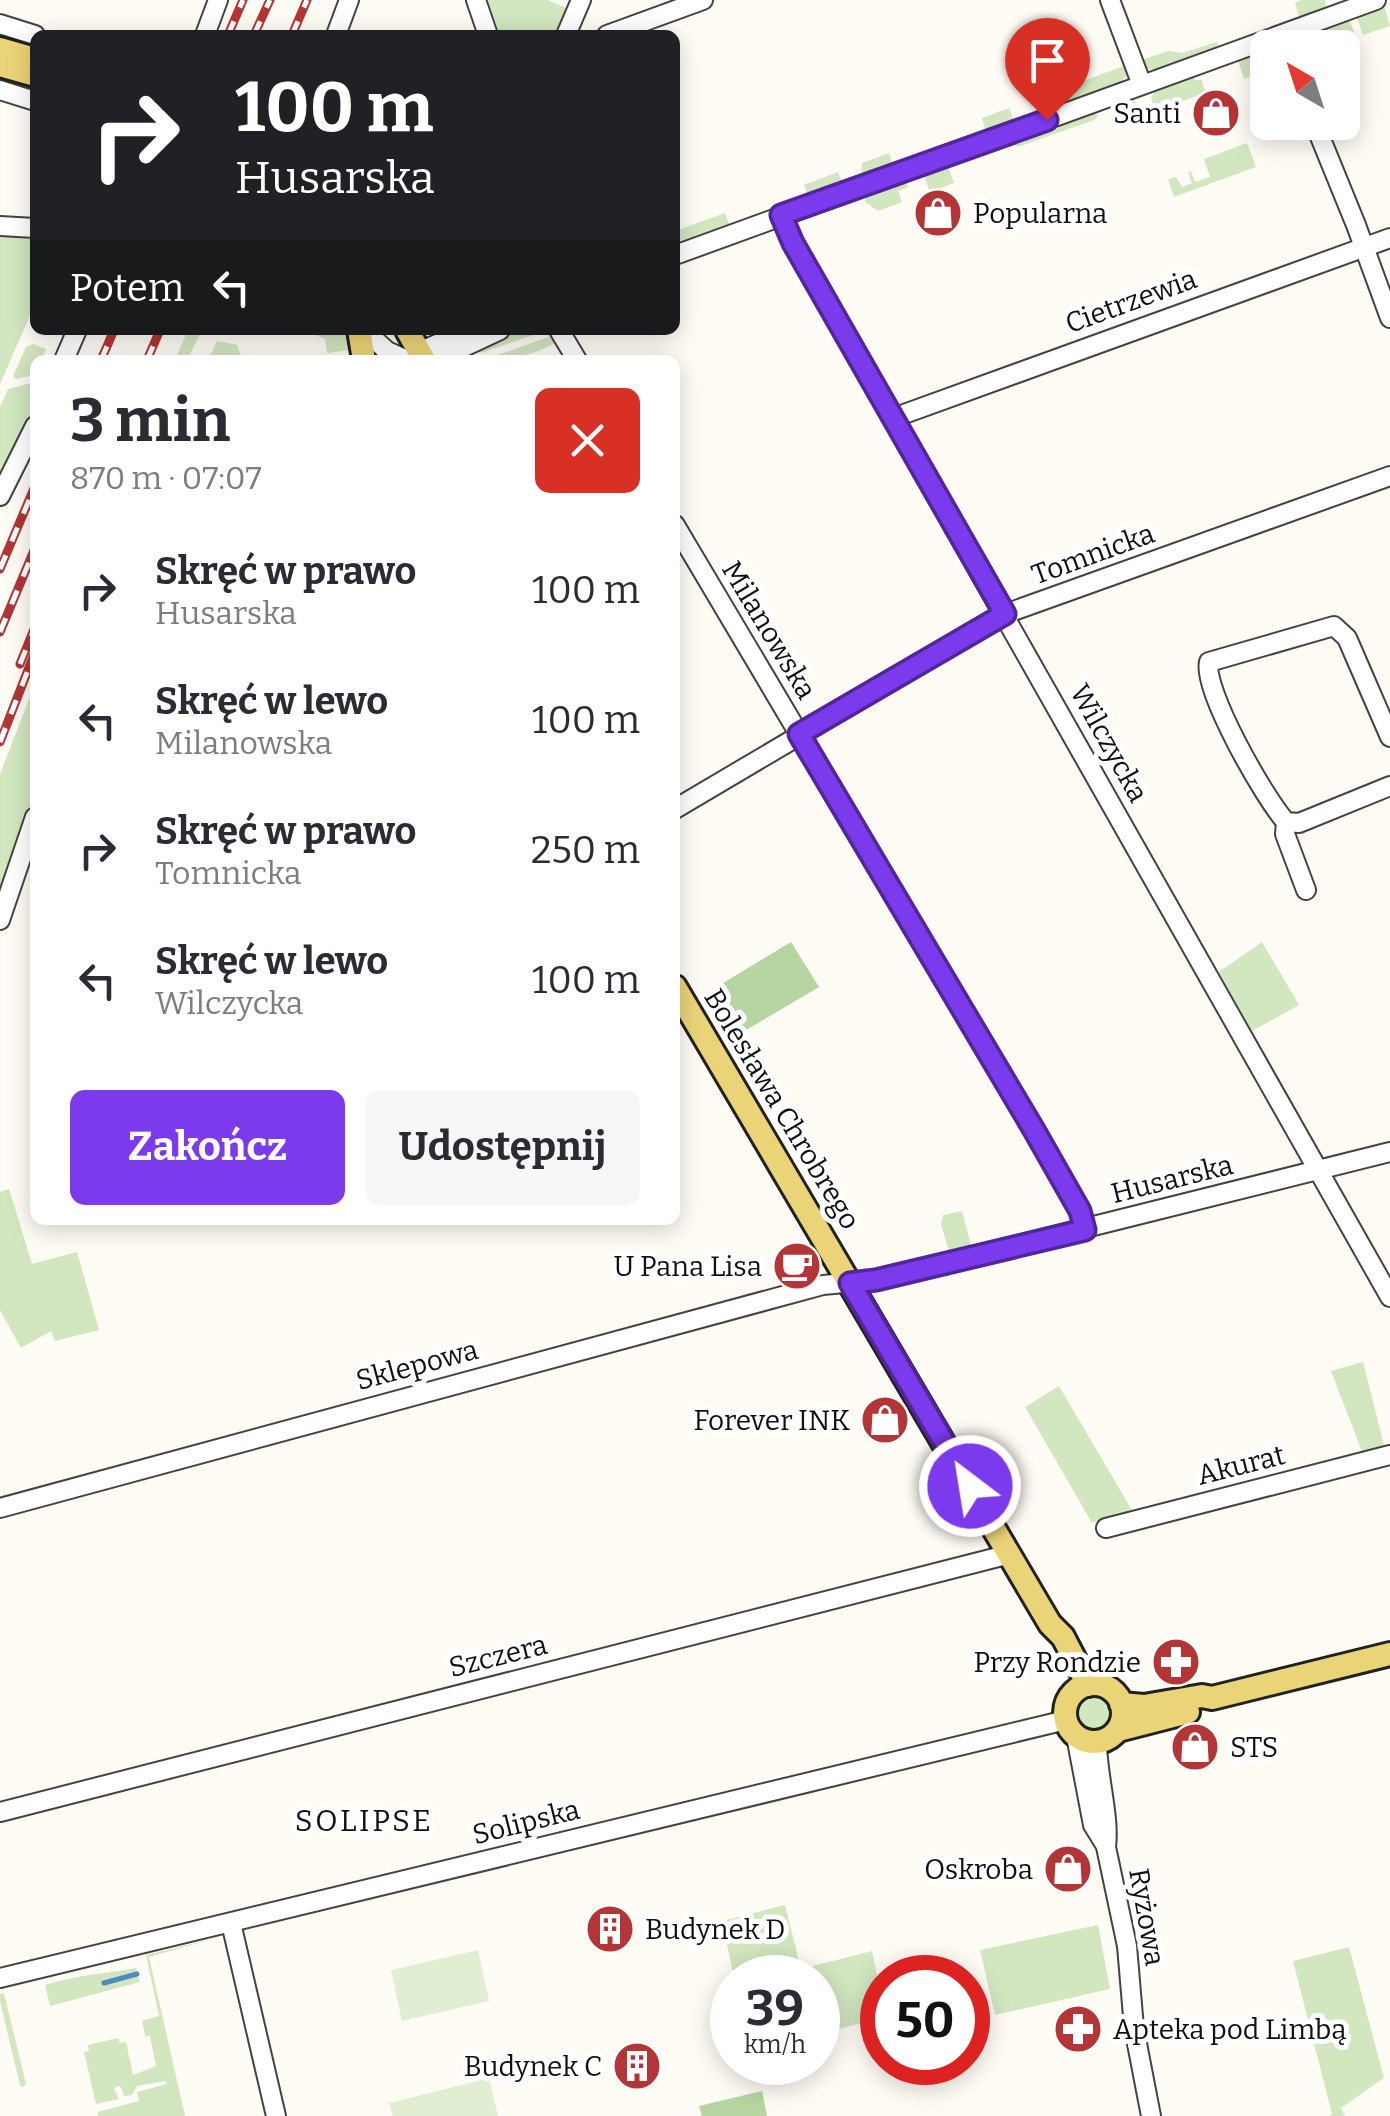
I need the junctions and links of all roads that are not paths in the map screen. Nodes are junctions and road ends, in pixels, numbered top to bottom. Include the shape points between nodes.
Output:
1 (218, 0) edge
2 (349, 0) edge
3 (476, 0) edge
4 (582, 0) edge
5 (703, 0) edge
6 (1110, 0) edge
7 (1376, 0) edge
8 (0, 24) edge
9 (207, 30) edge
10 (338, 30) edge
11 (486, 30) edge
12 (568, 30) edge
13 (621, 30) edge
14 (1309, 30) edge
15 (30, 33) edge
16 (0, 49) edge
17 (1250, 52) edge
18 (30, 58) edge
19 (0, 65) edge
20 (30, 74) edge
21 (1142, 85) junction
22 (0, 90) edge
23 (30, 99) edge
24 (1321, 140) edge
25 (781, 215) junction
26 (0, 226) edge
27 (30, 228) edge
28 (1390, 238) edge
29 (1363, 248) junction
30 (680, 253) edge
31 (1390, 318) edge
32 (368, 335) edge
33 (460, 335) edge
34 (486, 335) edge
35 (403, 355) edge
36 (427, 355) edge
37 (431, 355) edge
38 (893, 418) junction
39 (30, 436) edge
40 (1390, 476) edge
41 (0, 496) edge
42 (680, 533) edge
43 (1005, 614) junction
44 (799, 734) junction
45 (1390, 736) edge
46 (1390, 786) edge
47 (680, 806) edge
48 (1292, 823) junction
49 (26, 871) edge
50 (1306, 890) dead end
51 (0, 920) edge
52 (680, 996) edge
53 (1390, 1152) edge
54 (1318, 1170) junction
55 (1085, 1230) junction
56 (850, 1283) junction
57 (1390, 1297) edge
58 (1390, 1455) edge
59 (0, 1508) edge
60 (1106, 1528) dead end
61 (1010, 1554) junction
62 (1390, 1654) edge
63 (1080, 1690) junction
64 (1212, 1698) junction
65 (1121, 1704) junction
66 (1118, 1730) junction
67 (1080, 1733) junction
68 (0, 1812) edge
69 (231, 1923) junction
70 (0, 1978) edge
71 (276, 2116) edge
72 (1151, 2116) edge

1 - 9 street
2 - 10 street
3 - 11 street
4 - 12 street
5 - 13 street
6 - 21 street
7 - 14 street
8 - 15 street
16 - 18 main road
17 - 21 street
19 - 20 main road
21 - 25 street
22 - 23 street
24 - 29 street
25 - 30 street
25 - 38 street, Wilczycka
26 - 27 street
28 - 29 street, Cietrzewia
29 - 31 street
29 - 38 street, Cietrzewia
32 - 35 street
33 - 36 street
34 - 37 street
38 - 43 street, Wilczycka
39 - 41 street
40 - 43 street, Tomnicka
42 - 44 street, Milanowska
43 - 44 street, Tomnicka
43 - 54 street, Wilczycka
44 - 47 street, Tomnicka
44 - 55 street, Milanowska via 1034,1130
45 - 48 street via 1347,638 1334,626 1209,662 1208,676 1238,747
46 - 48 street
48 - 50 street via 1286,834
49 - 51 street
52 - 56 main road, Bolesława Chrobrego
53 - 54 street, Husarska
54 - 55 street, Husarska
54 - 57 street, Wilczycka
55 - 56 street, Husarska
56 - 59 street, Sklepowa
56 - 61 main road, Bolesława Chrobrego
58 - 60 street, Akurat
61 - 63 main road, Bolesława Chrobrego
61 - 68 street, Szczera
62 - 64 main road
63 - 65 main road via 1109,1688
63 - 67 main road via 1066,1707
64 - 65 main road
64 - 66 main road via 1192,1711
65 - 66 main road
66 - 67 main road via 1109,1738
67 - 69 street, Solipska
67 - 72 street, Ryżowa via 1093,1825 1106,1847 1127,1946
69 - 70 street, Solipska
69 - 71 street

